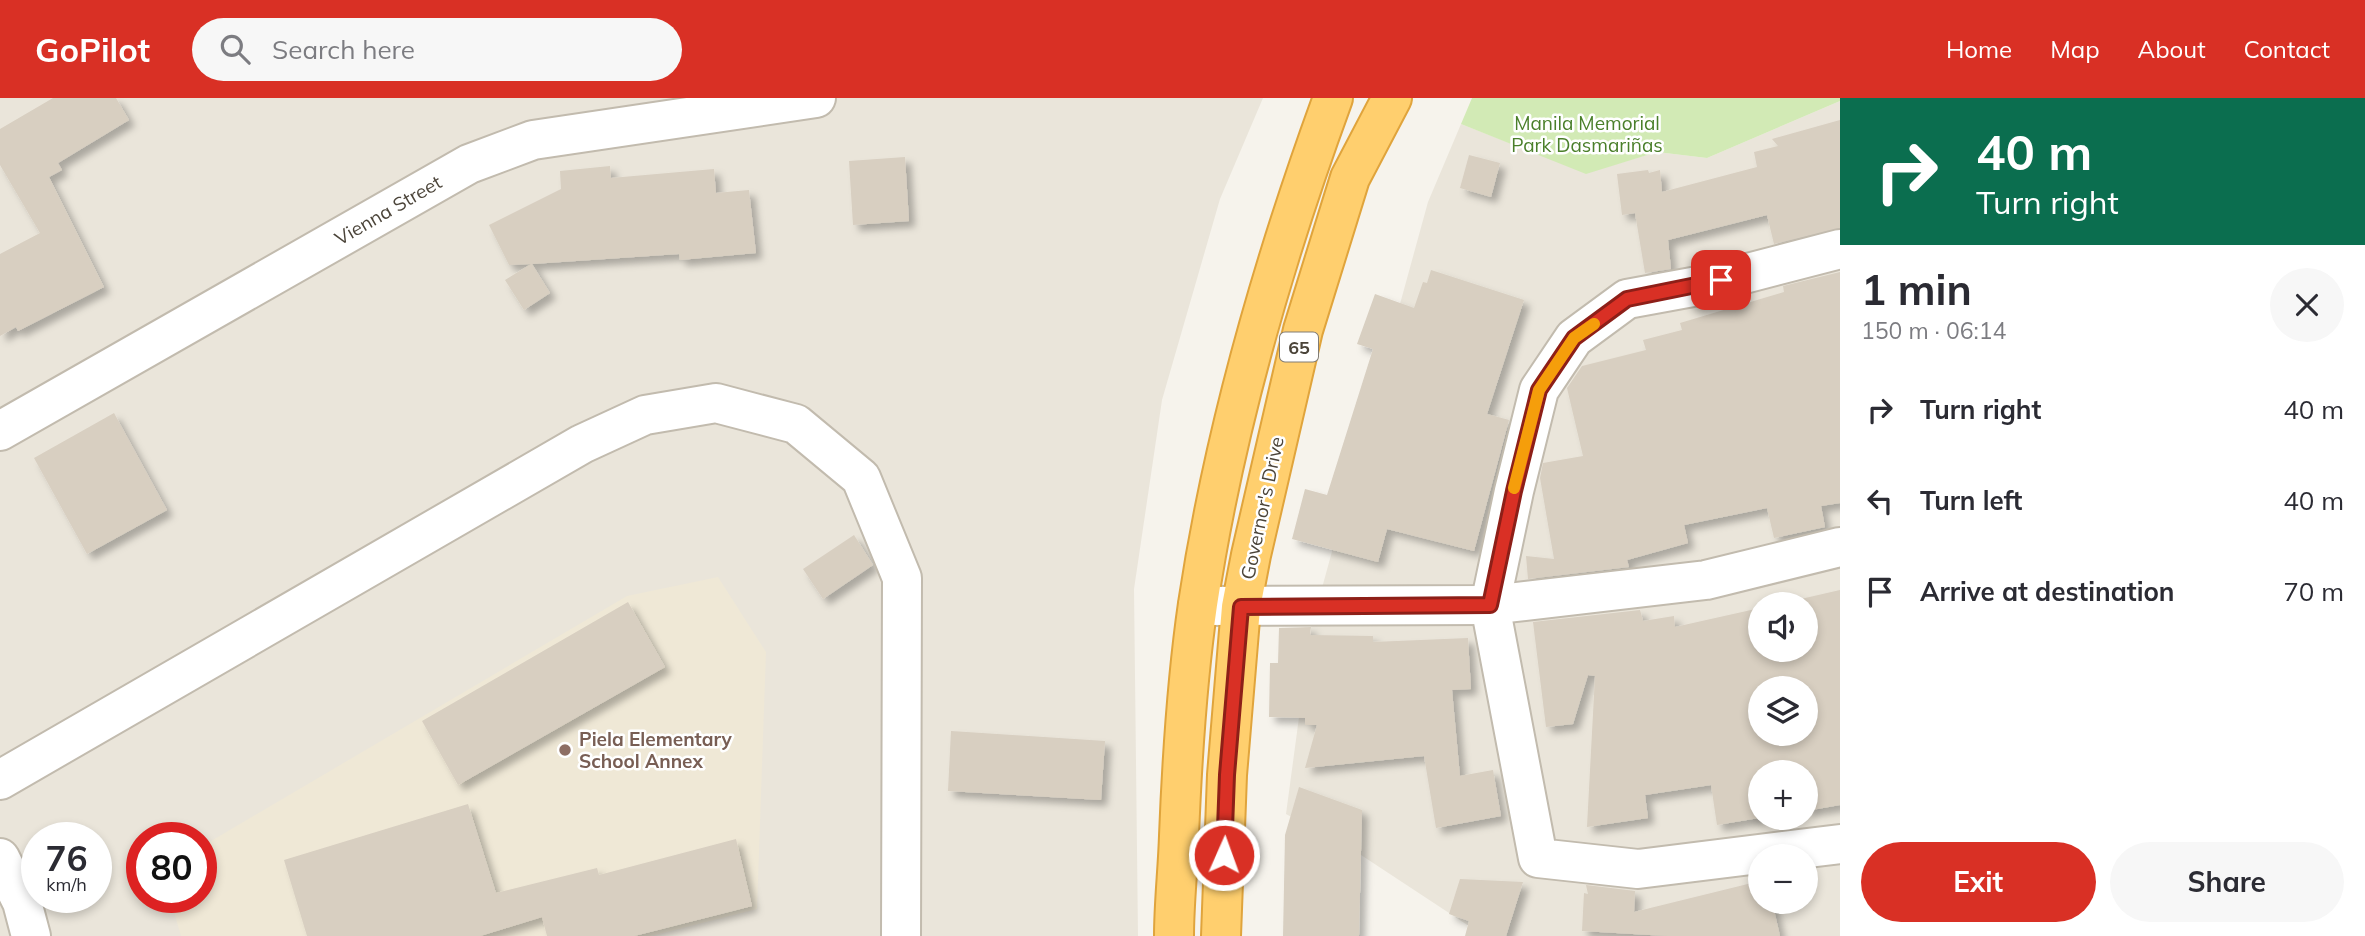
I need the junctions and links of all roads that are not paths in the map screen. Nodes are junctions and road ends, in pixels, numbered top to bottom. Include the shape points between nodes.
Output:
1 (816, 98) edge
2 (1333, 98) edge
3 (1392, 98) edge
4 (1840, 249) edge
5 (0, 431) edge
6 (1840, 547) edge
7 (1490, 605) junction
8 (1198, 606) junction
9 (1241, 607) junction
10 (0, 780) edge
11 (1840, 845) edge
12 (0, 858) edge
13 (31, 936) edge
14 (901, 936) edge
15 (1174, 936) edge
16 (1221, 936) edge

1 - 5 street, Vienna Street via 533,141 469,164
2 - 8 highway, 65 via 1261,317 1234,424
3 - 9 highway, Governor's Drive / 65 via 1350,178 1303,330
4 - 7 street via 1699,286 1627,299 1574,338 1539,390
6 - 7 street via 1706,580
7 - 9 street
7 - 11 street via 1538,858 1638,869
8 - 9 street
8 - 15 highway, 65 via 1182,774
9 - 16 highway, Governor's Drive / 65 via 1227,775
10 - 14 street via 582,444 645,415 716,403 796,424 861,478 902,578
12 - 13 street via 22,902

